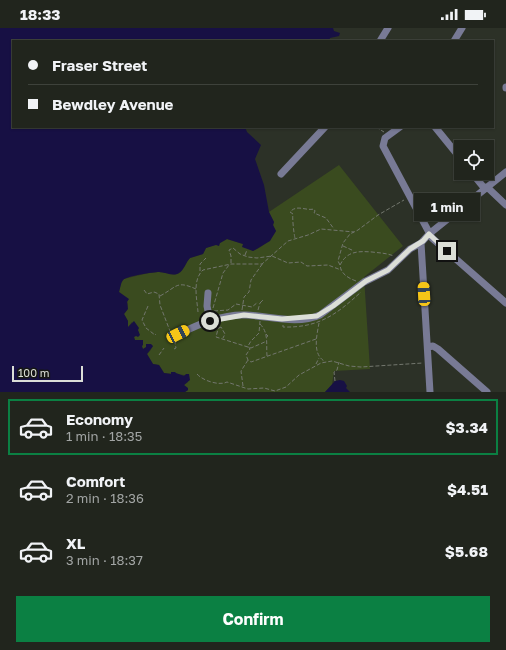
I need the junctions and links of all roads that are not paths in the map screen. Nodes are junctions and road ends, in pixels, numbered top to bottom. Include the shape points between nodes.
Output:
1 (388, 28) edge
2 (462, 28) edge
3 (381, 40) edge
4 (455, 40) edge
5 (324, 128) edge
6 (399, 128) edge
7 (436, 128) edge
8 (454, 150) edge
9 (506, 172) edge
10 (281, 174) dead end
11 (479, 180) edge
12 (486, 188) junction
13 (506, 205) edge
14 (429, 234) junction
15 (421, 242) junction
16 (208, 293) dead end
17 (506, 303) edge
18 (210, 321) junction
19 (178, 337) road end
20 (428, 347) junction
21 (430, 392) edge
22 (487, 392) edge

1 - 3 street
2 - 4 street
5 - 10 street
6 - 14 street via 383,142 384,148
7 - 8 street
9 - 12 street
11 - 12 street
12 - 13 street
12 - 14 street
14 - 15 street
14 - 17 street
15 - 18 street via 413,246 388,270 359,286 317,316 259,320 242,315
15 - 20 street
16 - 18 street
18 - 19 street via 201,323
20 - 21 street
20 - 22 street via 438,349

